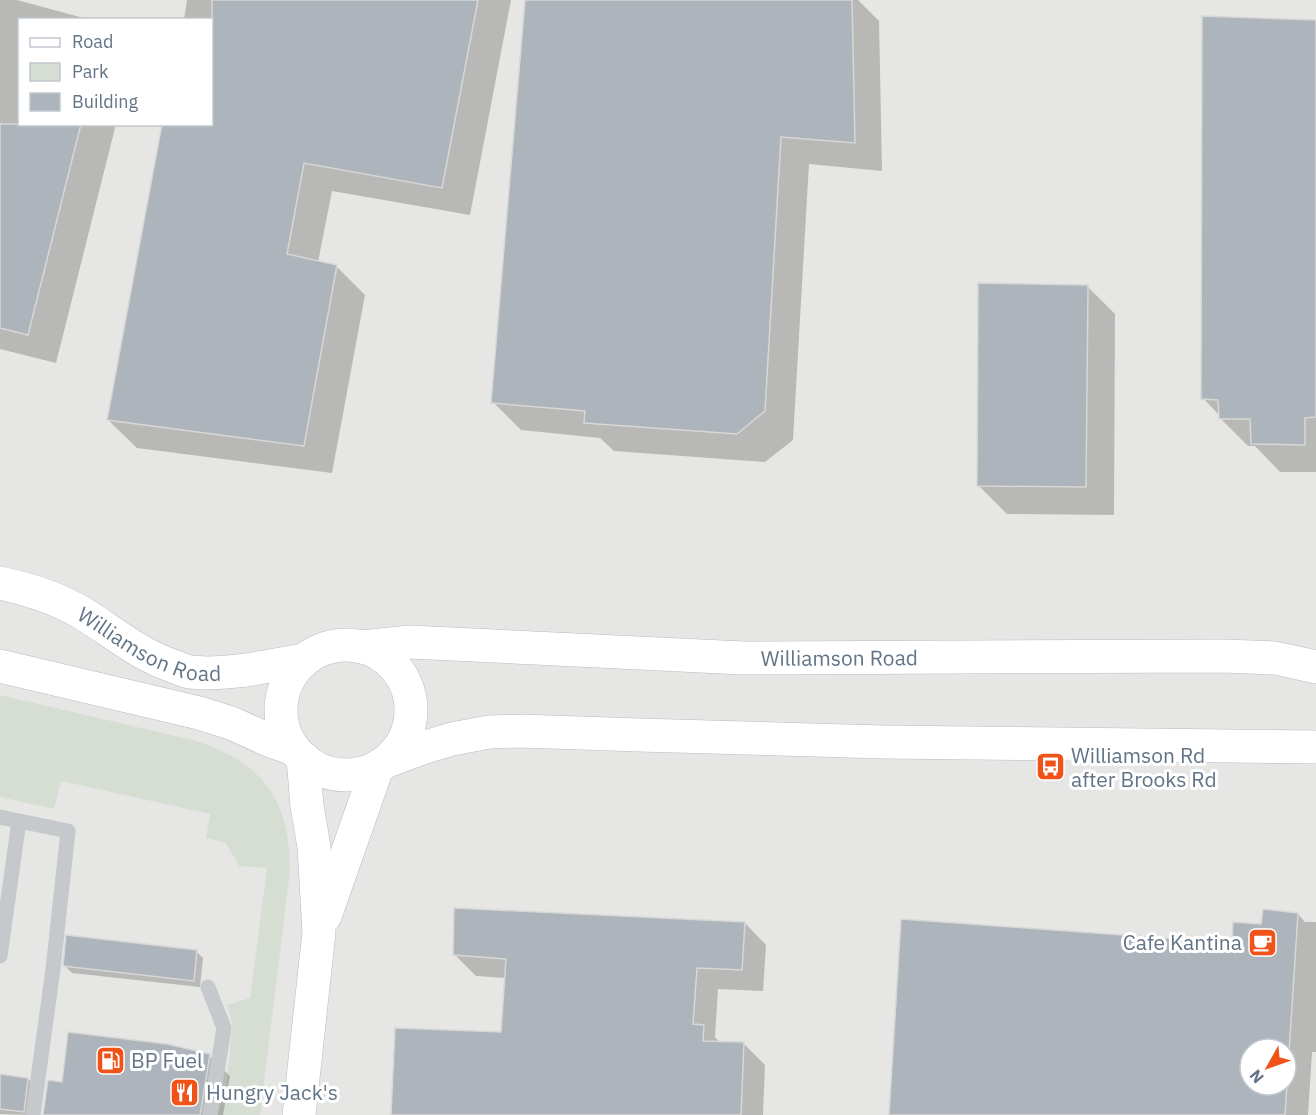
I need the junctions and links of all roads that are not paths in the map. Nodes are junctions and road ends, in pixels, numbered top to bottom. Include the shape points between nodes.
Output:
1 (0, 583) edge
2 (362, 647) junction
3 (304, 660) junction
4 (0, 666) edge
5 (1316, 667) edge
6 (1316, 747) edge
7 (299, 754) junction
8 (382, 764) junction
9 (0, 817) edge
10 (19, 821) junction
11 (319, 932) junction
12 (0, 956) edge
13 (208, 987) dead end
14 (33, 1115) edge
15 (210, 1115) edge
16 (299, 1115) edge

1 - 3 main road, Williamson Road via 60,602 135,649 189,672 223,672
2 - 3 main road via 332,646
2 - 5 main road, Williamson Road via 410,642 743,658 1224,656 1275,658
2 - 8 main road via 389,661 402,676 409,695 411,715 406,735 397,752
3 - 7 main road via 285,688 281,713 287,737
4 - 7 main road via 231,723
6 - 8 main road via 520,731 452,739
7 - 8 main road via 314,766 339,775 352,775
7 - 11 main road via 314,847
8 - 11 main road
9 - 10 lane
10 - 12 lane
10 - 14 lane via 68,831
11 - 16 main road
13 - 15 lane via 224,1029

